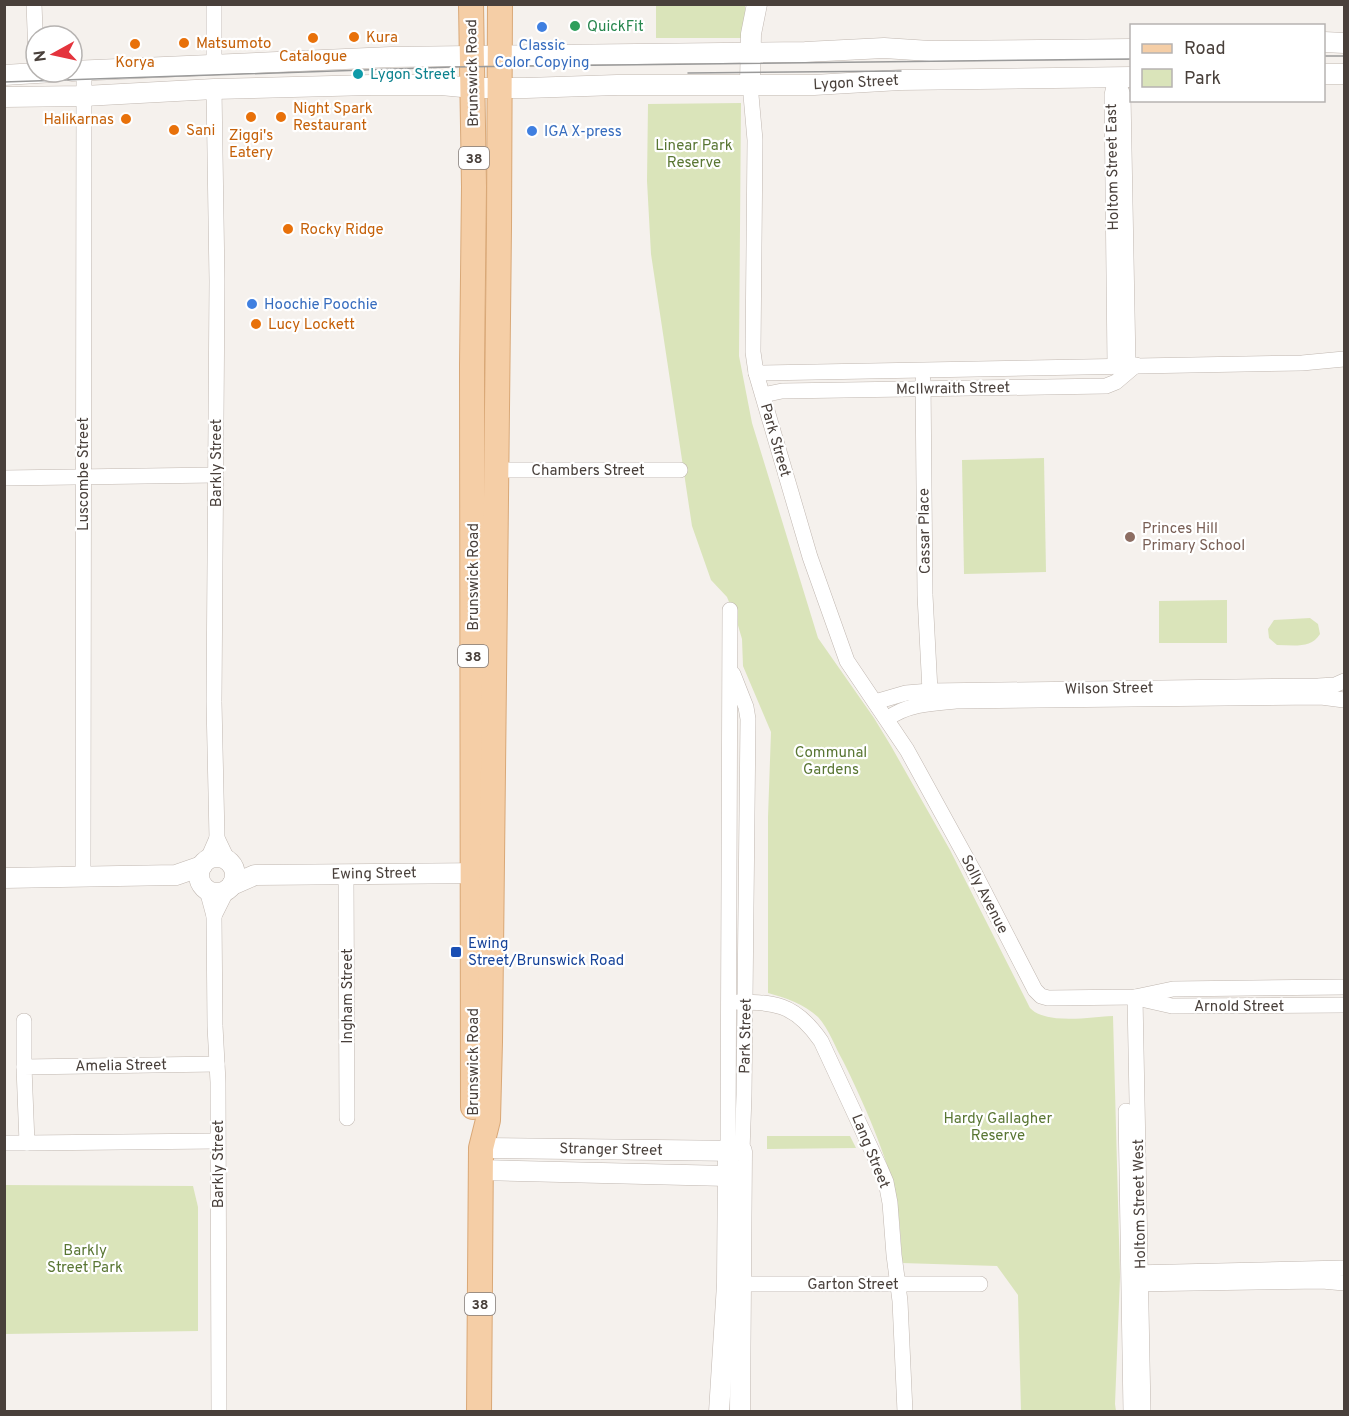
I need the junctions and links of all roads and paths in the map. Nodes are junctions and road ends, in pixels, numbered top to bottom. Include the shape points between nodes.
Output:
1 (34, 4) edge
2 (214, 4) edge
3 (471, 4) edge
4 (500, 4) edge
5 (757, 6) edge
6 (35, 24) edge
7 (1325, 42) edge
8 (1344, 43) edge
9 (1124, 49) edge
10 (1081, 50) junction
11 (756, 53) junction
12 (472, 56) junction
13 (500, 56) junction
14 (214, 66) junction
15 (84, 71) edge
16 (24, 73) edge
17 (1325, 74) edge
18 (1344, 74) edge
19 (4, 75) edge
20 (1081, 78) junction
21 (1124, 78) edge
22 (81, 84) edge
23 (756, 84) junction
24 (473, 88) junction
25 (500, 88) junction
26 (214, 89) junction
27 (84, 96) junction
28 (4, 97) edge
29 (500, 228) junction
30 (473, 229) junction
31 (1344, 359) edge
32 (1126, 365) junction
33 (923, 371) junction
34 (756, 373) junction
35 (923, 389) junction
36 (763, 395) junction
37 (680, 470) dead end
38 (484, 471) junction
39 (216, 475) junction
40 (82, 476) junction
41 (4, 478) edge
42 (730, 610) dead end
43 (729, 663) junction
44 (1344, 681) edge
45 (930, 691) junction
46 (1344, 700) edge
47 (875, 702) junction
48 (887, 719) junction
49 (217, 838) junction
50 (346, 873) junction
51 (483, 873) junction
52 (229, 875) junction
53 (204, 876) junction
54 (83, 877) junction
55 (4, 878) edge
56 (214, 916) junction
57 (1344, 987) edge
58 (1130, 997) junction
59 (729, 1002) junction
60 (745, 1002) junction
61 (1344, 1005) edge
62 (24, 1021) dead end
63 (217, 1064) junction
64 (24, 1067) junction
65 (347, 1118) dead end
66 (218, 1141) junction
67 (4, 1143) edge
68 (27, 1143) junction
69 (735, 1151) junction
70 (481, 1159) junction
71 (728, 1176) junction
72 (1344, 1268) edge
73 (1135, 1278) junction
74 (897, 1283) junction
75 (1344, 1283) edge
76 (733, 1284) junction
77 (980, 1284) dead end
78 (219, 1412) edge
79 (480, 1412) edge
80 (719, 1412) edge
81 (740, 1412) edge
82 (905, 1412) edge
83 (1131, 1412) edge
84 (1143, 1412) edge

1 - 6 street
2 - 14 street
3 - 12 main road, Brunswick Road / 38
4 - 13 main road, Brunswick Road / 38
5 - 11 street, Park Street via 762,28
7 - 8 street
9 - 10 street, Lygon Street
9 - 21 street
10 - 11 street, Lygon Street via 884,48
10 - 20 street
11 - 13 street, Lygon Street
11 - 23 street, Park Street
12 - 13 street, Lygon Street
12 - 14 street, Lygon Street
12 - 24 main road, Brunswick Road / 38
13 - 25 main road, Brunswick Road / 38
14 - 15 street, Lygon Street
14 - 26 street
16 - 19 street
17 - 18 street
20 - 21 street, Lygon Street
20 - 23 street, Lygon Street
21 - 32 street, Holtom Street East
22 - 27 street, Luscombe Street
23 - 25 street, Lygon Street
23 - 34 street, Park Street via 752,338
24 - 25 street, Lygon Street
24 - 26 street, Lygon Street via 406,85
24 - 30 main road, Brunswick Road / 38
25 - 29 main road, Brunswick Road / 38
26 - 27 street, Lygon Street
26 - 39 street, Barkly Street
27 - 28 street, Lygon Street
27 - 40 street, Luscombe Street
29 - 30 main road
29 - 38 main road, Brunswick Road / 38
30 - 38 main road, Brunswick Road / 38
31 - 32 street, McIlwraith Street
32 - 33 street, McIlwraith Street
32 - 35 street, McIlwraith Street via 1116,382 1106,386
33 - 34 street, McIlwraith Street
33 - 35 street, Cassar Place
34 - 36 street, Park Street
35 - 36 street, McIlwraith Street via 782,391
35 - 45 street, Cassar Place
36 - 47 street, Park Street via 826,604 849,664
37 - 38 street, Chambers Street
38 - 51 main road, Brunswick Road / 38
39 - 40 street
39 - 49 street, Barkly Street
40 - 41 street
40 - 54 street, Luscombe Street
42 - 43 street, Park Street
43 - 59 street, Park Street
43 - 60 street, Park Street via 748,719
44 - 45 street, Wilson Street via 1318,686
45 - 47 street, Wilson Street
46 - 48 street, Wilson Street via 1321,697 956,701 910,707
47 - 48 street, Park Street
48 - 58 street, Solly Avenue via 974,870 1035,990 1048,998
49 - 52 street, Barkly Street
49 - 53 street, Barkly Street
50 - 51 street, Ewing Street
50 - 52 street, Ewing Street
50 - 65 street, Ingham Street
51 - 70 main road, Brunswick Road / 38 via 473,1120
52 - 53 street via 217,858
52 - 53 street via 217,893
52 - 56 street, Barkly Street
53 - 54 street
53 - 56 street, Barkly Street
54 - 55 street
56 - 63 street, Barkly Street
57 - 58 street, Arnold Street via 1173,989
58 - 61 street, Arnold Street via 1172,1006
58 - 73 street, Holtom Street West
59 - 60 street, Lang Street
59 - 69 street, Park Street
60 - 69 street, Park Street
60 - 74 street, Lang Street via 789,1009 809,1024 821,1041 886,1182
62 - 64 street
63 - 64 street, Amelia Street
63 - 66 street, Barkly Street
64 - 68 street
66 - 68 street
66 - 78 street, Barkly Street
67 - 68 street
69 - 70 street, Stranger Street
69 - 71 street, Park Street
69 - 76 street, Park Street
70 - 71 street, Stranger Street
70 - 79 main road, Brunswick Road / 38
71 - 76 street, Park Street
72 - 73 street
73 - 75 street
73 - 83 street, Holtom Street West
73 - 84 street, Holtom Street West
74 - 76 street, Garton Street
74 - 77 street, Garton Street
74 - 82 street, Lang Street
76 - 80 street, Park Street
76 - 81 street, Park Street

